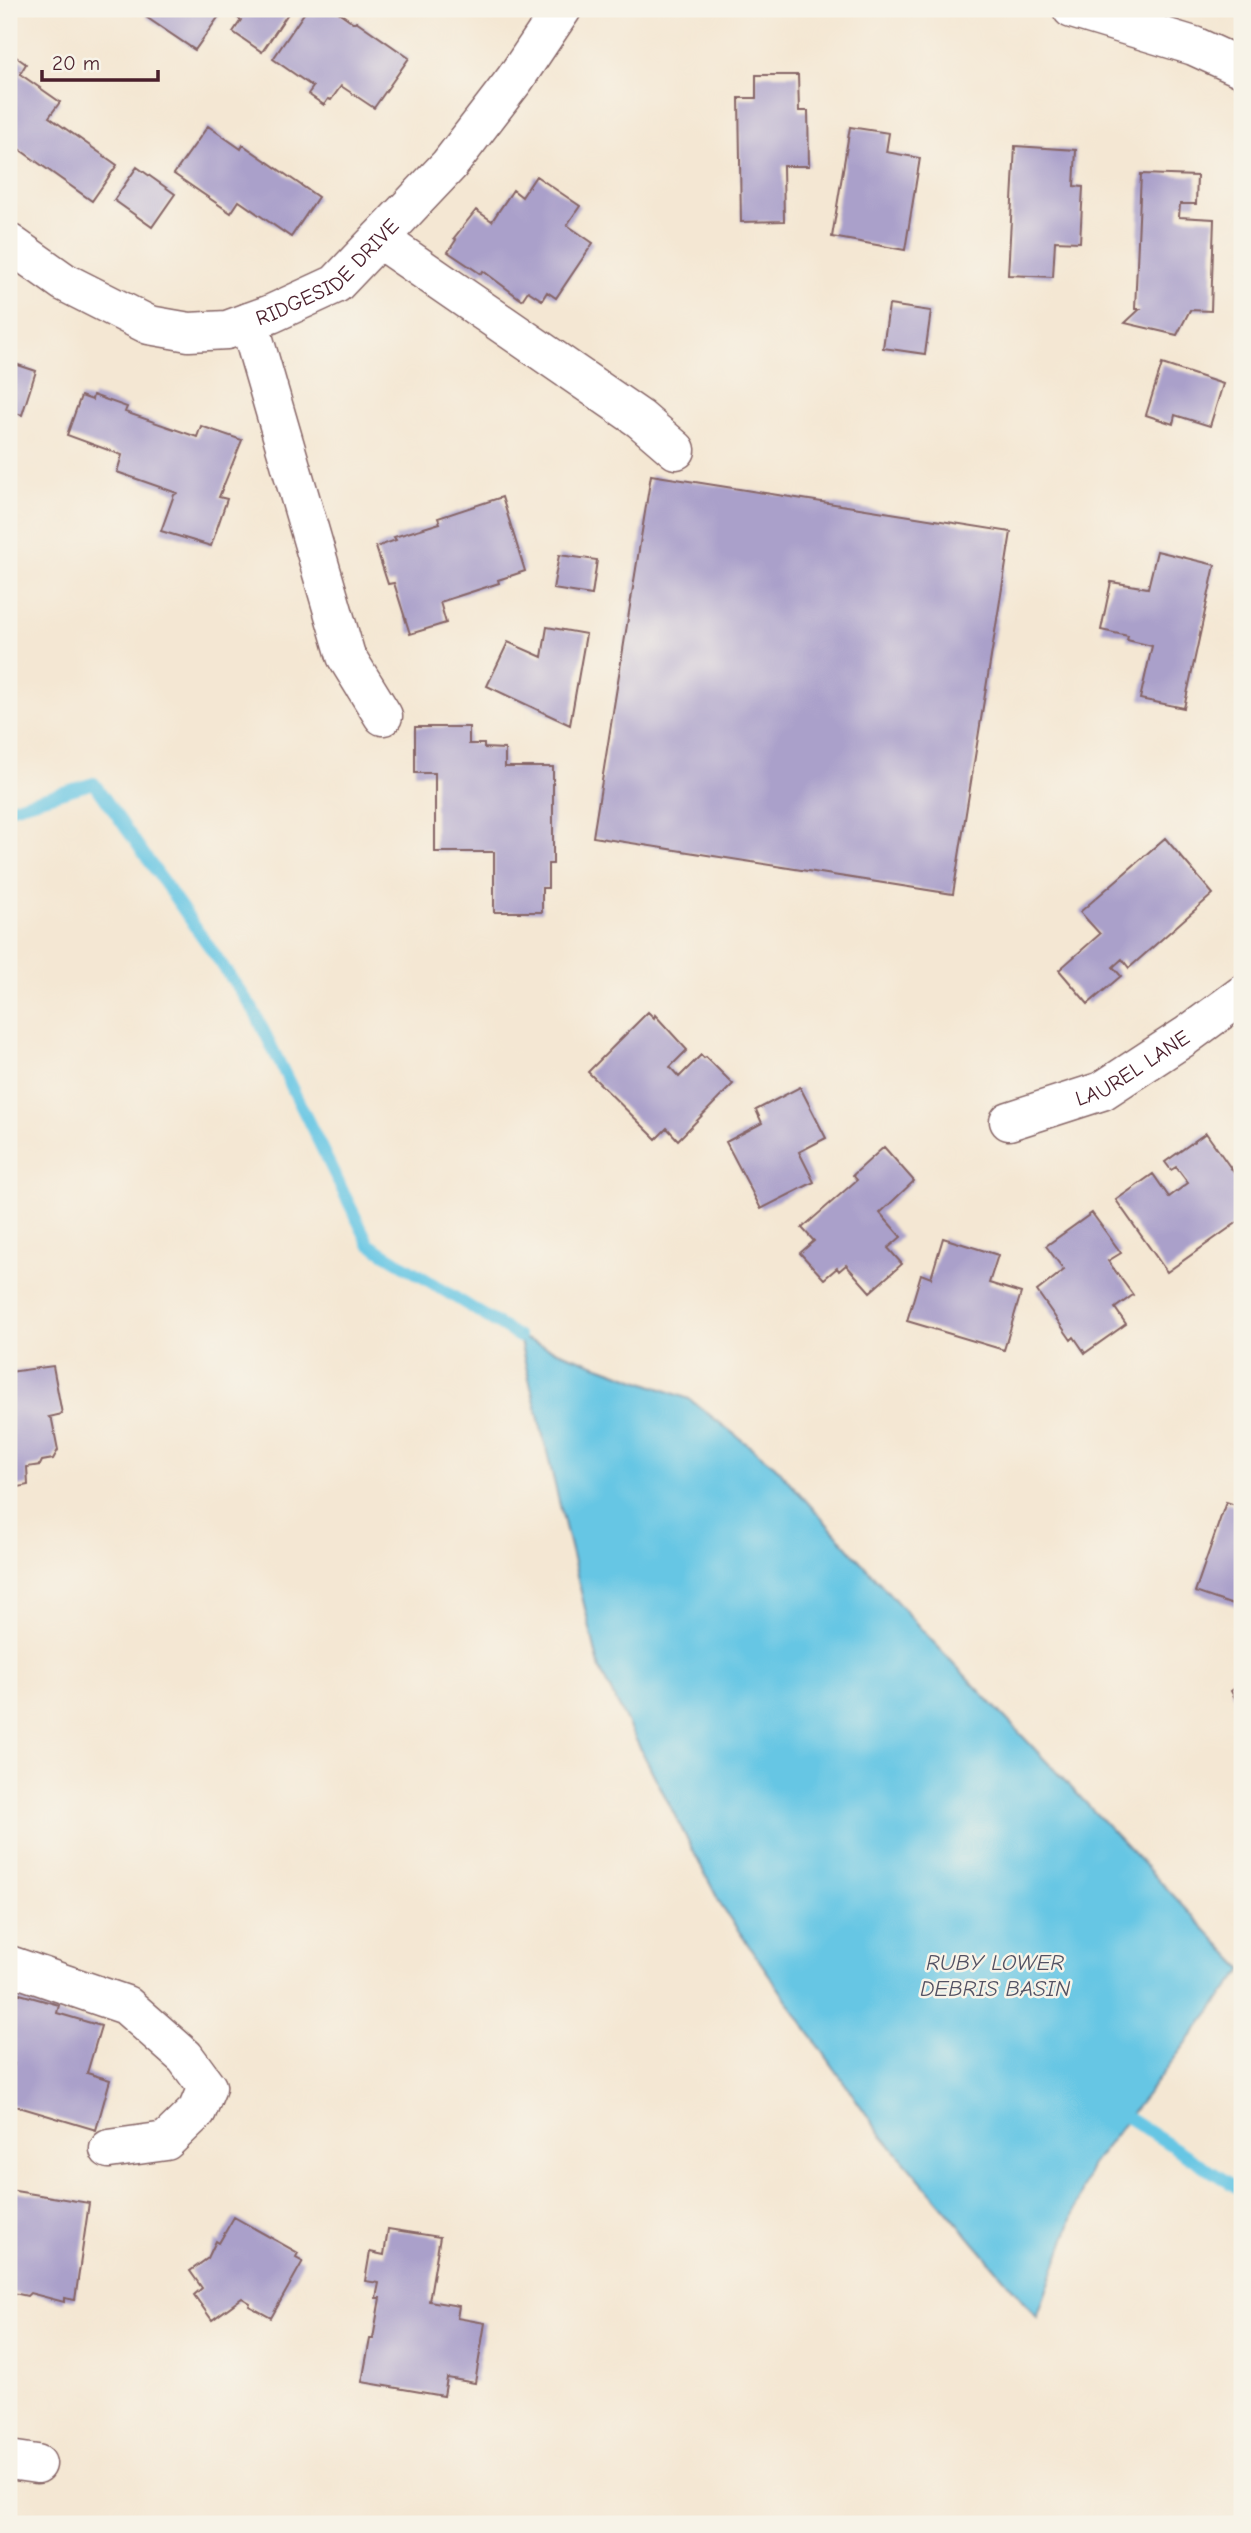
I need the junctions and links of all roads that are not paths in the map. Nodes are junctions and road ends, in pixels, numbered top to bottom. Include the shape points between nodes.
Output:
1 (562, 9) edge
2 (1072, 9) edge
3 (1242, 68) edge
4 (379, 239) junction
5 (9, 243) edge
6 (249, 322) junction
7 (676, 450) dead end
8 (383, 716) dead end
9 (1242, 995) edge
10 (1009, 1121) dead end
11 (9, 1965) edge
12 (109, 2149) dead end

1 - 4 street, RIDGESIDE DRIVE via 449,165
2 - 3 street via 1194,46
4 - 6 street, RIDGESIDE DRIVE via 336,284
4 - 7 street via 640,419
5 - 6 street, RIDGESIDE DRIVE via 64,282 149,325 189,332 227,330
6 - 8 street via 346,656
9 - 10 street, LAUREL LANE via 1102,1091
11 - 12 street via 126,2005 185,2057 207,2087 197,2111 166,2141

